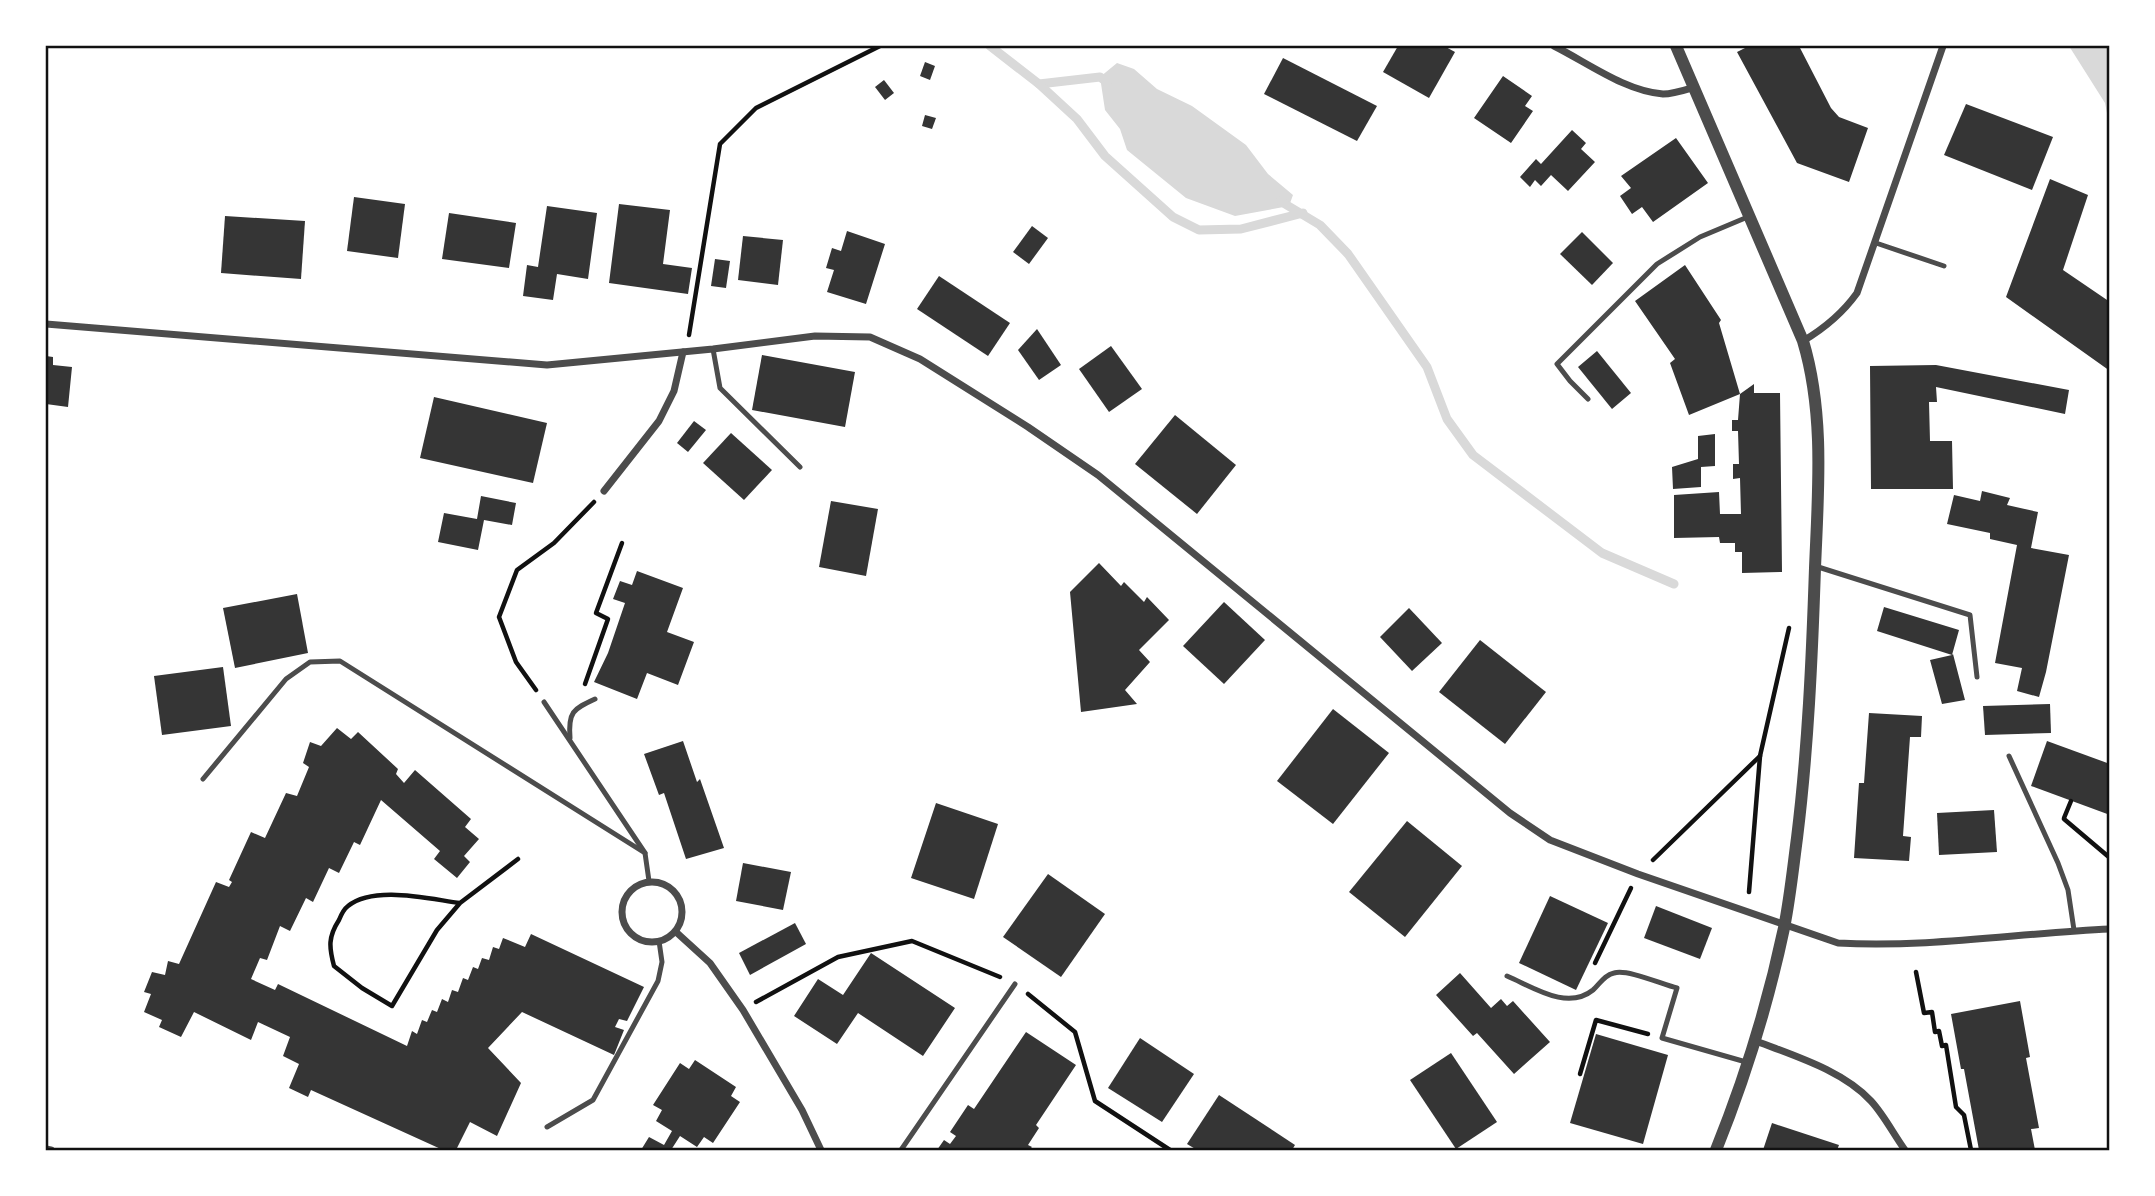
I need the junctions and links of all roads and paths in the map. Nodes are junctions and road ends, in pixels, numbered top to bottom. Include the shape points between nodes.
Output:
1 (880, 46) edge
2 (1554, 46) edge
3 (1676, 46) edge
4 (1943, 46) edge
5 (1695, 87) junction
6 (1749, 216) junction
7 (1875, 246) junction
8 (1944, 267) dead end
9 (46, 324) edge
10 (1803, 341) junction
11 (713, 349) junction
12 (683, 352) junction
13 (1588, 399) dead end
14 (800, 467) dead end
15 (604, 491) joint
16 (622, 543) dead end
17 (1815, 566) junction
18 (1791, 623) dead end
19 (1977, 677) dead end
20 (595, 699) dead end
21 (544, 702) joint
22 (576, 708) junction
23 (570, 741) junction
24 (1760, 756) junction
25 (2009, 756) dead end
26 (203, 779) dead end
27 (2064, 819) dead end
28 (645, 853) junction
29 (2109, 858) edge
30 (518, 859) dead end
31 (1637, 874) junction
32 (649, 881) junction
33 (460, 903) junction
34 (1747, 913) junction
35 (1784, 926) junction
36 (2109, 929) edge
37 (2074, 930) junction
38 (676, 932) junction
39 (659, 941) junction
40 (1916, 972) dead end
41 (1507, 976) dead end
42 (1015, 984) junction
43 (1578, 998) junction
44 (743, 1010) junction
45 (1662, 1038) junction
46 (1756, 1041) junction
47 (1749, 1063) junction
48 (1580, 1073) dead end
49 (547, 1127) dead end
50 (46, 1149) edge
51 (51, 1150) edge
52 (821, 1150) edge
53 (901, 1150) edge
54 (1170, 1150) edge
55 (1716, 1150) edge
56 (1905, 1150) edge
57 (1971, 1150) edge

1 - 12 path via 756,108 720,144 692,327
2 - 5 street via 1647,91 1666,94
3 - 5 street
4 - 7 street
5 - 6 street
6 - 10 street
6 - 13 lane via 1700,237 1657,264 1557,363
7 - 8 lane
7 - 10 street via 1846,309
9 - 12 street via 547,365
10 - 17 street via 1814,384 1816,421
11 - 12 street
11 - 14 lane via 720,388
11 - 31 street via 815,336 870,337 920,359 1098,475 1533,831
12 - 15 street via 674,391 659,421
15 - 21 path via 554,543 517,570 499,617 516,663
16 - 22 path via 596,613 608,619
17 - 19 lane via 1970,615
17 - 35 street via 1804,785
18 - 24 path
20 - 22 lane
21 - 23 lane
22 - 23 lane via 568,721
23 - 28 lane
24 - 31 path
24 - 34 path
25 - 37 lane via 2058,863
26 - 28 lane via 286,679 310,662 341,660
27 - 29 path
28 - 32 lane
30 - 33 path
31 - 34 street
31 - 43 path
32 - 38 street via 661,882 680,897 682,921
32 - 39 street via 624,899 623,922 641,940
33 - 33 path via 437,930 392,1006 334,966 329,945 347,907 367,897 386,895
34 - 35 street
35 - 37 street via 1838,943 1867,944
35 - 46 street
36 - 37 street
38 - 39 street
38 - 44 street via 710,963
39 - 49 lane via 662,962 658,981 593,1100
40 - 57 path via 1924,1013 1932,1012 1935,1032 1939,1031 1942,1046 1946,1045 1956,1107 1964,1115
41 - 43 lane via 1558,998
42 - 44 path via 912,941 838,957
42 - 53 lane
42 - 54 path via 1075,1032 1095,1101
43 - 45 lane via 1606,976 1622,972 1677,988
44 - 52 street
45 - 47 lane
45 - 48 path via 1597,1020
46 - 47 street
46 - 56 street via 1819,1066 1847,1083 1871,1101
47 - 55 street
50 - 51 street

